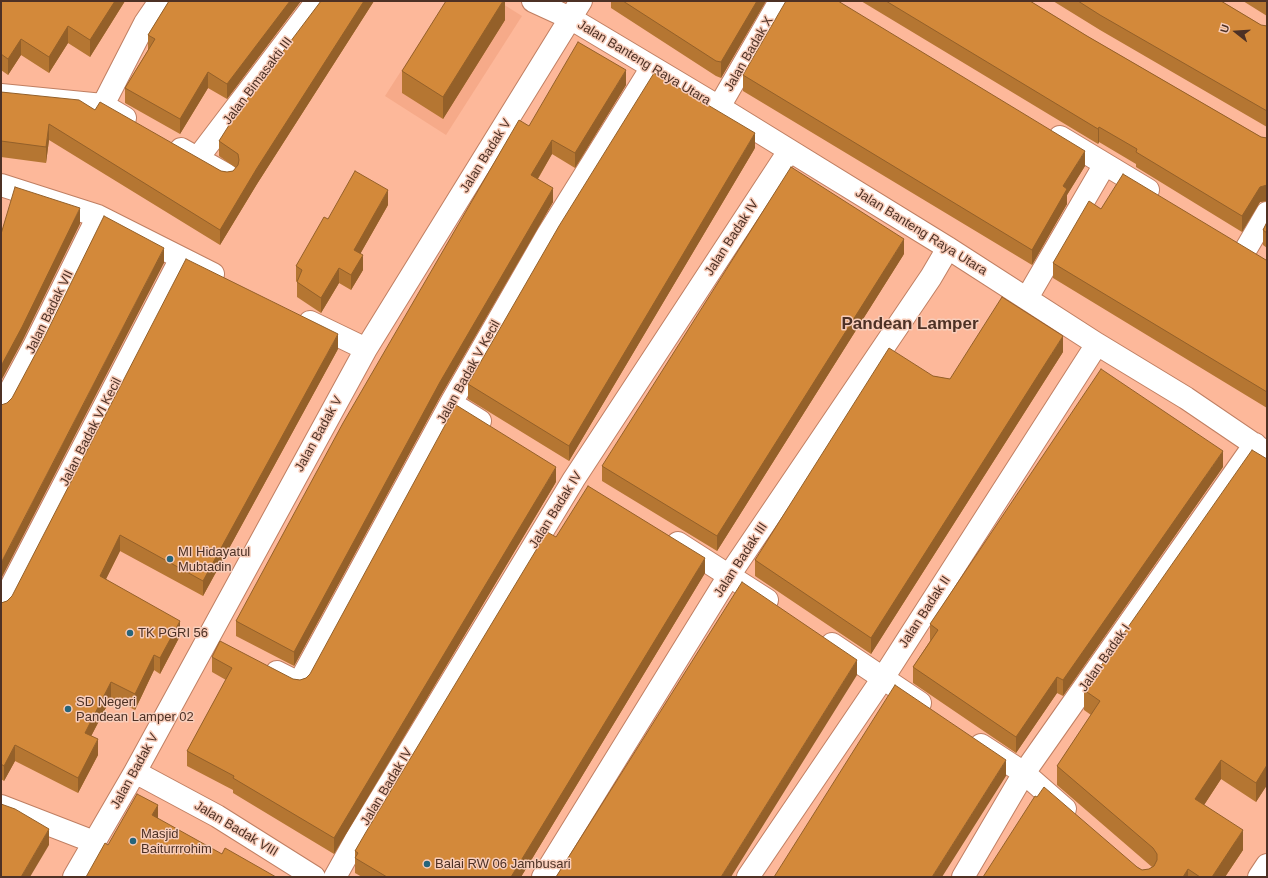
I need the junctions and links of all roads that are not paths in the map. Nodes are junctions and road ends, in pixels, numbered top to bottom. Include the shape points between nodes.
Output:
1 (160, 1) edge
2 (317, 1) edge
3 (533, 1) edge
4 (780, 1) edge
5 (575, 10) edge
6 (652, 67) junction
7 (1, 95) edge
8 (103, 105) junction
9 (719, 107) junction
10 (142, 127) edge
11 (1044, 127) edge
12 (161, 138) edge
13 (789, 151) junction
14 (197, 159) junction
15 (1105, 164) junction
16 (227, 175) edge
17 (1, 185) edge
18 (1165, 200) edge
19 (1267, 213) edge
20 (98, 216) junction
21 (1226, 236) edge
22 (948, 248) junction
23 (181, 258) junction
24 (231, 283) edge
25 (1027, 298) junction
26 (295, 314) edge
27 (1096, 344) junction
28 (366, 349) junction
29 (451, 403) junction
30 (1, 408) edge
31 (496, 431) edge
32 (1261, 448) edge
33 (555, 467) edge
34 (581, 484) junction
35 (662, 533) edge
36 (730, 574) junction
37 (1, 606) edge
38 (781, 609) edge
39 (813, 631) edge
40 (209, 636) junction
41 (230, 647) edge
42 (258, 661) edge
43 (882, 678) junction
44 (934, 713) edge
45 (966, 734) edge
46 (135, 772) junction
47 (1024, 773) junction
48 (1, 806) edge
49 (1078, 820) edge
50 (94, 842) junction
51 (1267, 865) edge
52 (74, 877) edge
53 (314, 877) edge
54 (335, 877) edge
55 (543, 877) edge
56 (748, 877) edge
57 (963, 877) edge
58 (1259, 877) edge

1 - 8 street via 145,23
2 - 14 street, Jalan Bimasakti III
3 - 5 street, Jalan Banteng Raya Utara
4 - 9 street, Jalan Badak X
5 - 6 street, Jalan Banteng Raya Utara
5 - 28 street, Jalan Badak V
6 - 9 street, Jalan Banteng Raya Utara
6 - 29 street, Jalan Badak V Kecil via 548,234
7 - 8 street
8 - 10 street
9 - 13 street, Jalan Banteng Raya Utara
11 - 15 street
12 - 14 street
13 - 22 street, Jalan Banteng Raya Utara
13 - 34 street, Jalan Badak IV
14 - 16 street
15 - 18 street
15 - 25 street
17 - 20 street
19 - 21 street via 1254,254
20 - 23 street
20 - 30 street, Jalan Badak VII
22 - 25 street, Jalan Banteng Raya Utara
22 - 36 street, Jalan Badak III
23 - 24 street
23 - 37 street, Jalan Badak VI Kecil
25 - 27 street, Jalan Banteng Raya Utara
26 - 28 street
27 - 32 street, Jalan Banteng Raya Utara via 1186,398
27 - 43 street, Jalan Badak II
28 - 40 street, Jalan Badak V
29 - 31 street
29 - 42 street, Jalan Badak V Kecil via 300,683
32 - 47 street, Jalan Badak I
33 - 34 street
34 - 54 street, Jalan Badak IV via 355,841
35 - 36 street
36 - 38 street
36 - 55 street, Jalan Badak III
39 - 43 street
40 - 41 street
40 - 46 street, Jalan Badak V
43 - 44 street
43 - 56 street, Jalan Badak II
45 - 47 street
46 - 50 street, Jalan Badak V
46 - 53 street, Jalan Badak VIII via 217,816
47 - 49 street
47 - 57 street, Jalan Badak I
48 - 50 street
50 - 52 street, Jalan Badak V
51 - 58 street

